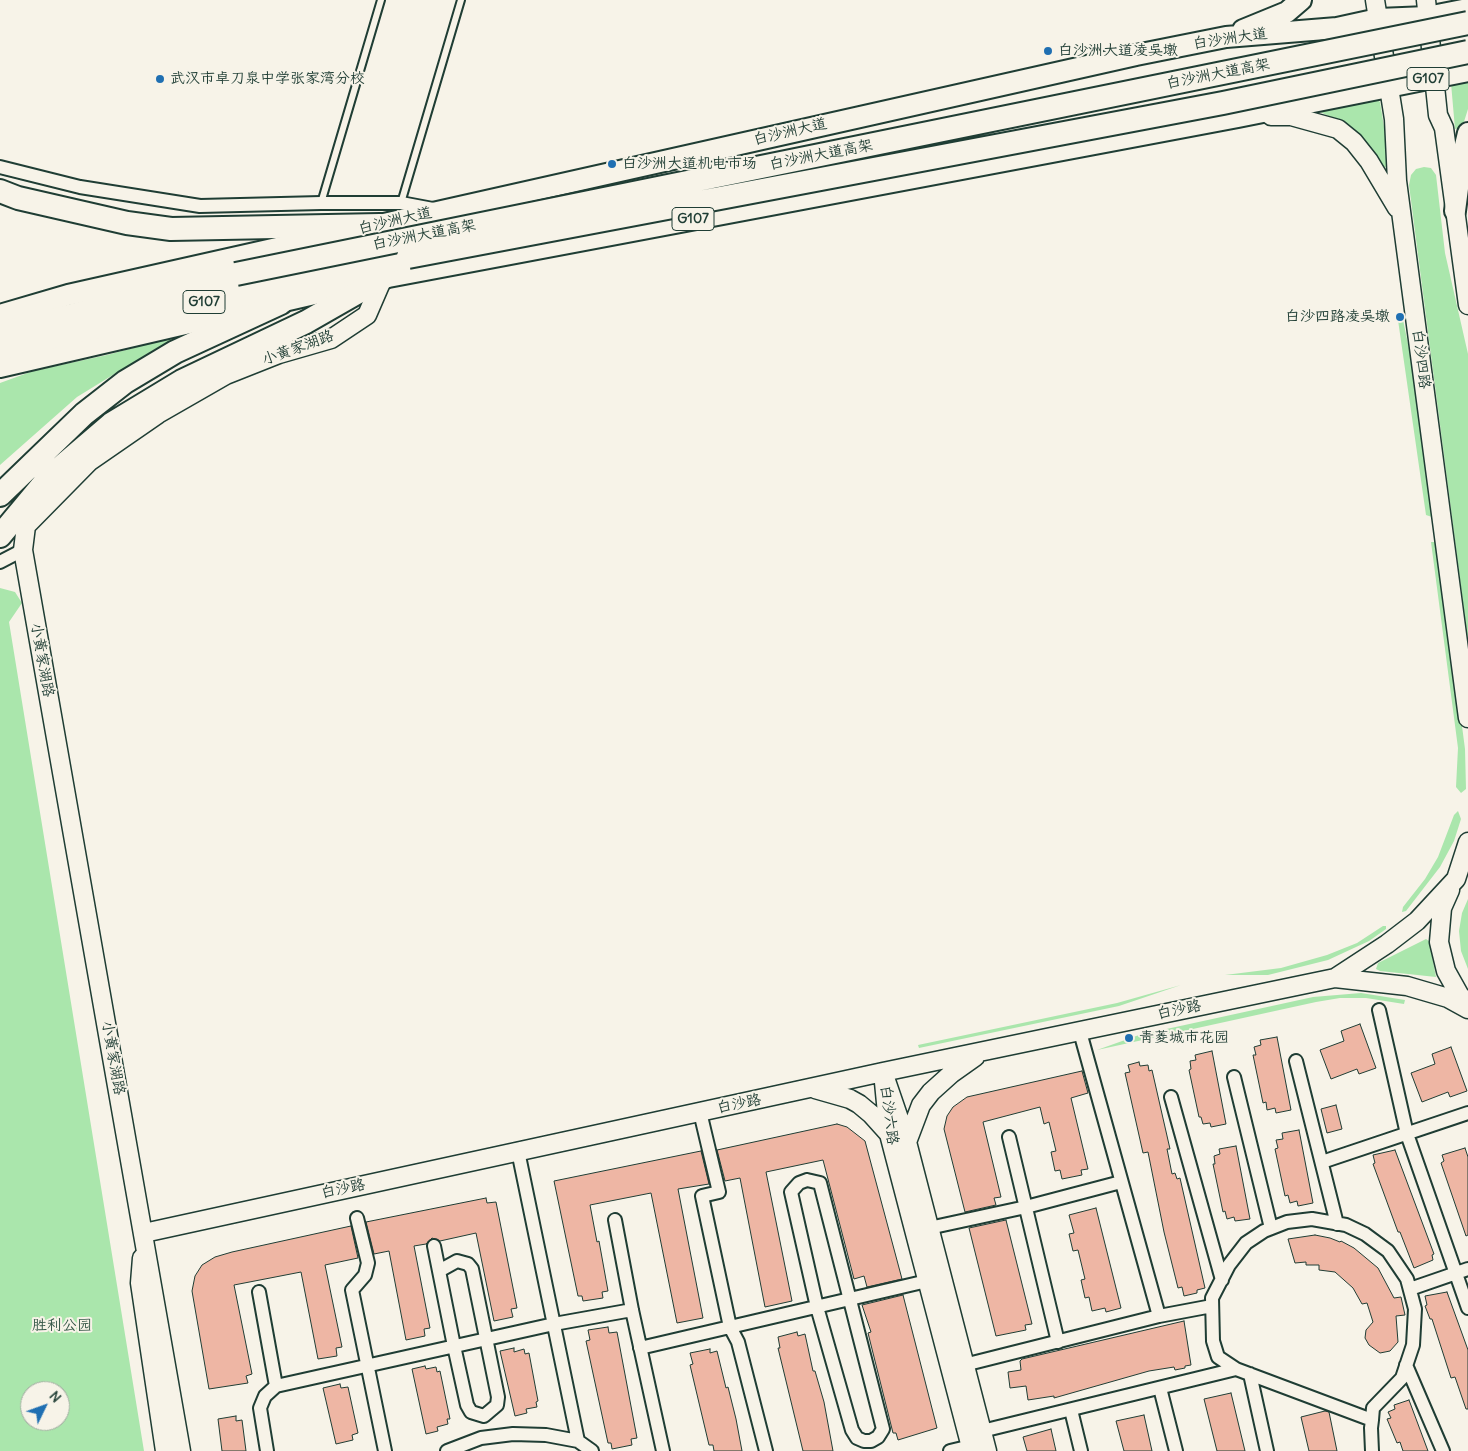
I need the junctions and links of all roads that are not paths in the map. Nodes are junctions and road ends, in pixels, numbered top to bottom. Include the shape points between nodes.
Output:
1 (381, 0) edge
2 (461, 0) edge
3 (1301, 0) edge
4 (1427, 9) edge
5 (1468, 9) edge
6 (1376, 10) edge
7 (1468, 23) edge
8 (1226, 37) junction
9 (1468, 52) edge
10 (1468, 71) edge
11 (1434, 78) junction
12 (1389, 86) junction
13 (1238, 117) junction
14 (1468, 133) edge
15 (0, 167) edge
16 (0, 191) edge
17 (321, 203) junction
18 (401, 203) junction
19 (442, 211) junction
20 (1455, 211) junction
21 (1403, 221) junction
22 (380, 225) junction
23 (383, 278) junction
24 (281, 303) junction
25 (1468, 305) edge
26 (0, 314) edge
27 (0, 333) edge
28 (0, 349) edge
29 (0, 367) edge
30 (0, 496) edge
31 (0, 536) edge
32 (23, 550) junction
33 (0, 562) edge
34 (1468, 718) edge
35 (1468, 842) edge
36 (1468, 866) edge
37 (1456, 879) junction
38 (1335, 978) junction
39 (1468, 1002) edge
40 (1468, 1009) edge
41 (1379, 1010) dead end
42 (1080, 1032) junction
43 (981, 1052) junction
44 (1296, 1061) dead end
45 (883, 1072) junction
46 (1234, 1076) dead end
47 (812, 1088) junction
48 (1171, 1097) dead end
49 (700, 1112) junction
50 (1468, 1113) edge
51 (888, 1134) junction
52 (1407, 1134) junction
53 (1009, 1137) dead end
54 (907, 1142) junction
55 (518, 1151) junction
56 (1322, 1162) junction
57 (1121, 1182) junction
58 (1026, 1207) junction
59 (357, 1218) dead end
60 (615, 1220) dead end
61 (1337, 1224) junction
62 (929, 1228) junction
63 (1271, 1228) junction
64 (144, 1233) junction
65 (434, 1246) dead end
66 (1468, 1269) edge
67 (439, 1271) junction
68 (1455, 1273) junction
69 (1222, 1280) junction
70 (927, 1281) junction
71 (1410, 1289) junction
72 (259, 1292) dead end
73 (849, 1300) junction
74 (1212, 1306) junction
75 (817, 1307) junction
76 (1468, 1308) edge
77 (632, 1310) junction
78 (1159, 1316) junction
79 (554, 1324) junction
80 (730, 1327) junction
81 (487, 1339) junction
82 (1058, 1342) junction
83 (454, 1346) junction
84 (640, 1348) junction
85 (964, 1364) junction
86 (367, 1365) junction
87 (1406, 1365) junction
88 (1236, 1369) junction
89 (1250, 1374) junction
90 (276, 1386) junction
91 (1160, 1388) junction
92 (1070, 1410) junction
93 (1372, 1420) junction
94 (982, 1432) junction
95 (578, 1441) junction
96 (976, 1449) edge
97 (165, 1451) edge
98 (181, 1451) edge
99 (267, 1451) edge
100 (385, 1451) edge
101 (447, 1451) edge
102 (592, 1451) edge
103 (663, 1451) edge
104 (766, 1451) edge
105 (950, 1451) edge
106 (1082, 1451) edge
107 (1176, 1451) edge
108 (1267, 1451) edge
109 (1372, 1451) edge
110 (1443, 1451) edge

1 - 17 lane
2 - 18 lane
3 - 8 main road via 1287,12
4 - 5 main road, 白沙洲大道 / G107
4 - 6 main road, 白沙洲大道 / G107
4 - 11 street
6 - 8 main road, 白沙洲大道 / G107 via 1337,28
6 - 12 street, 白沙四路
7 - 27 highway, 白沙洲大道高架 / G107, bridge via 236,274
8 - 19 main road, 白沙洲大道 / G107
9 - 28 highway, 白沙洲大道高架 / G107, bridge via 1223,103 408,257
10 - 11 main road, G107
11 - 12 main road, G107
11 - 20 street
12 - 13 main road, G107
12 - 21 street, 白沙四路
13 - 21 street via 1291,116 1338,128 1369,161
13 - 23 main road, G107
14 - 20 main road
15 - 17 street via 80,187 200,206
16 - 22 highway via 127,223 171,229
17 - 18 street
18 - 19 street
19 - 22 main road, 白沙洲大道 / G107
20 - 25 street
21 - 34 street, 白沙四路
22 - 26 main road, 白沙洲大道 / G107 via 68,295
23 - 24 main road, G107
23 - 31 highway via 306,322 182,381 111,424 49,477
23 - 32 street, 小黄家湖路 via 366,315 331,339 279,354 226,375 158,414 90,461 26,526
24 - 29 main road, G107
24 - 30 highway via 175,352 125,382 84,414
32 - 33 street
32 - 64 street, 小黄家湖路
35 - 37 street
36 - 37 street
37 - 38 street via 1410,927
37 - 39 street via 1442,908 1439,942 1446,971 1460,996
38 - 40 street via 1407,986 1448,998
38 - 42 street, 白沙路
41 - 52 street
42 - 43 street, 白沙路
42 - 57 street
43 - 45 street, 白沙路
43 - 54 street via 931,1092 921,1105
44 - 56 street
45 - 47 street, 白沙路
45 - 51 street, 白沙六路
45 - 54 street, 白沙六路
46 - 63 street
47 - 49 street, 白沙路
47 - 51 street via 859,1104
48 - 69 street
49 - 55 street, 白沙路
49 - 80 street via 719,1192 702,1196
50 - 52 street
51 - 70 street, 白沙六路
52 - 56 street
52 - 68 street
53 - 58 street
54 - 62 street, 白沙六路
55 - 64 street, 白沙路
55 - 79 street
56 - 61 street
57 - 58 street
57 - 78 street
58 - 62 street
58 - 82 street
59 - 86 street via 368,1263 365,1275 352,1290
60 - 77 street
61 - 63 street via 1312,1219
61 - 71 street via 1365,1234 1388,1251
62 - 85 street, 白沙六路
63 - 69 street via 1246,1243
64 - 97 street via 140,1283
64 - 98 street
65 - 67 street
66 - 68 street
67 - 81 street via 457,1261 468,1264 472,1269
67 - 83 street
68 - 71 street
68 - 76 street
69 - 74 street via 1212,1298
70 - 73 street
70 - 96 street, 白沙六路
71 - 87 street via 1415,1309 1413,1345
72 - 90 street
73 - 75 street
73 - 75 street via 820,1183 807,1180 791,1192
73 - 75 street via 883,1428 878,1437 870,1441 856,1438 852,1430
74 - 78 street
74 - 88 street via 1213,1341 1218,1357
75 - 80 street
77 - 79 street
77 - 84 street
78 - 82 street
79 - 81 street
79 - 95 street
80 - 84 street
80 - 104 street via 738,1342
81 - 83 street
81 - 83 street via 498,1397 497,1405 484,1416 471,1412 467,1405
82 - 85 street
83 - 86 street
84 - 103 street
85 - 94 street, 白沙六路
86 - 90 street
86 - 100 street
87 - 93 street via 1402,1378 1373,1408
87 - 110 street
88 - 89 street
88 - 91 street
89 - 93 street
89 - 108 street
90 - 99 street via 265,1396 260,1408
91 - 92 street
91 - 107 street
92 - 94 street
92 - 106 street
93 - 109 street
94 - 96 street, 白沙六路
95 - 101 street via 546,1435 513,1434 481,1438
95 - 102 street
96 - 105 street

